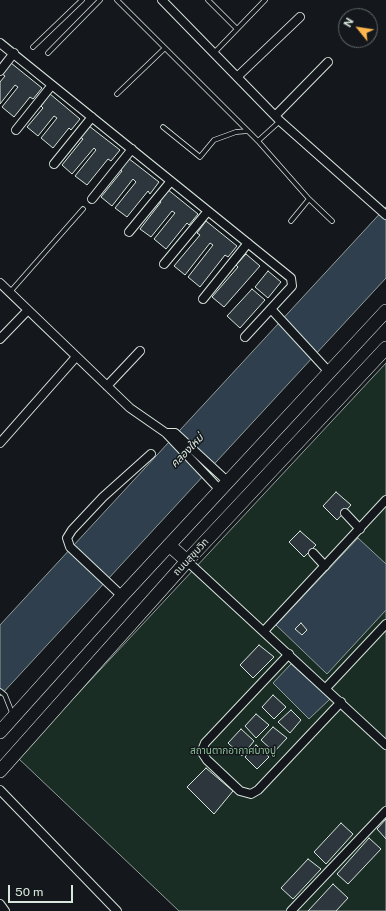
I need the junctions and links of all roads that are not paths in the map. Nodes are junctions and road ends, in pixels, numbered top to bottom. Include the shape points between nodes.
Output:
1 (82, 0) edge
2 (100, 0) edge
3 (117, 0) edge
4 (162, 0) edge
5 (208, 0) edge
6 (265, 0) edge
7 (300, 17) dead end
8 (237, 29) junction
9 (0, 43) edge
10 (33, 47) dead end
11 (165, 48) junction
12 (48, 53) dead end
13 (214, 53) junction
14 (14, 54) junction
15 (328, 62) dead end
16 (0, 71) edge
17 (237, 77) junction
18 (52, 85) junction
19 (117, 94) dead end
20 (92, 117) junction
21 (277, 118) junction
22 (163, 127) dead end
23 (16, 130) dead end
24 (248, 131) junction
25 (258, 141) junction
26 (132, 149) junction
27 (54, 164) dead end
28 (171, 180) junction
29 (309, 198) junction
30 (92, 199) dead end
31 (83, 210) dead end
32 (208, 211) junction
33 (383, 213) edge
34 (291, 221) dead end
35 (332, 221) dead end
36 (129, 232) dead end
37 (248, 244) junction
38 (164, 264) dead end
39 (0, 283) edge
40 (10, 292) junction
41 (203, 299) dead end
42 (271, 309) junction
43 (28, 310) junction
44 (386, 311) edge
45 (245, 337) dead end
46 (0, 339) edge
47 (386, 348) edge
48 (140, 351) dead end
49 (76, 357) junction
50 (329, 372) junction
51 (107, 386) junction
52 (170, 435) junction
53 (0, 443) edge
54 (151, 454) dead end
55 (224, 486) junction
56 (386, 500) edge
57 (345, 514) dead end
58 (360, 529) junction
59 (169, 545) junction
60 (312, 553) dead end
61 (187, 561) junction
62 (325, 566) junction
63 (122, 596) junction
64 (386, 624) edge
65 (264, 631) junction
66 (290, 654) junction
67 (326, 688) junction
68 (0, 691) edge
69 (341, 702) junction
70 (14, 718) junction
71 (0, 732) edge
72 (386, 745) edge
73 (0, 771) edge
74 (0, 790) edge
75 (386, 811) edge
76 (0, 904) edge
77 (5, 911) edge
78 (117, 911) edge
79 (291, 911) edge

1 - 10 lane
2 - 12 lane
3 - 11 lane
4 - 13 street
5 - 8 lane
6 - 8 lane
7 - 17 street
8 - 13 lane
9 - 14 street
11 - 19 lane
11 - 24 lane
13 - 17 street
14 - 16 street
14 - 18 street
15 - 21 street
17 - 21 street
18 - 20 street
18 - 23 street
20 - 26 street
20 - 27 street
21 - 25 lane
21 - 33 street
22 - 24 lane via 200,157 214,140 236,132
24 - 25 lane
25 - 29 lane
26 - 28 street
26 - 30 street
28 - 32 street
28 - 36 street
29 - 34 lane
29 - 35 lane
31 - 40 lane
32 - 37 street
32 - 38 street
37 - 41 street
37 - 42 street via 291,278 293,283
39 - 40 street
40 - 43 street
42 - 45 street
42 - 50 street
43 - 46 street
43 - 49 street
44 - 50 highway
47 - 61 highway, ถนนสุขุมวิท
48 - 51 street
49 - 51 street
49 - 53 street
50 - 55 highway
51 - 52 street via 130,408
52 - 55 street via 209,478
52 - 55 street via 216,471
54 - 63 street via 103,497 67,538 70,547
55 - 59 highway
56 - 58 street
57 - 58 street
58 - 62 street
59 - 61 highway
59 - 63 highway
60 - 62 street
61 - 65 street
61 - 73 highway, ถนนสุขุมวิท
62 - 65 street
63 - 70 highway
64 - 67 street
65 - 66 street
66 - 67 street
66 - 69 street via 205,743 203,754 207,760 240,791 251,794 258,790
67 - 69 street
68 - 70 lane via 5,696
69 - 72 street
70 - 71 highway
74 - 78 street
75 - 79 street
76 - 77 street

